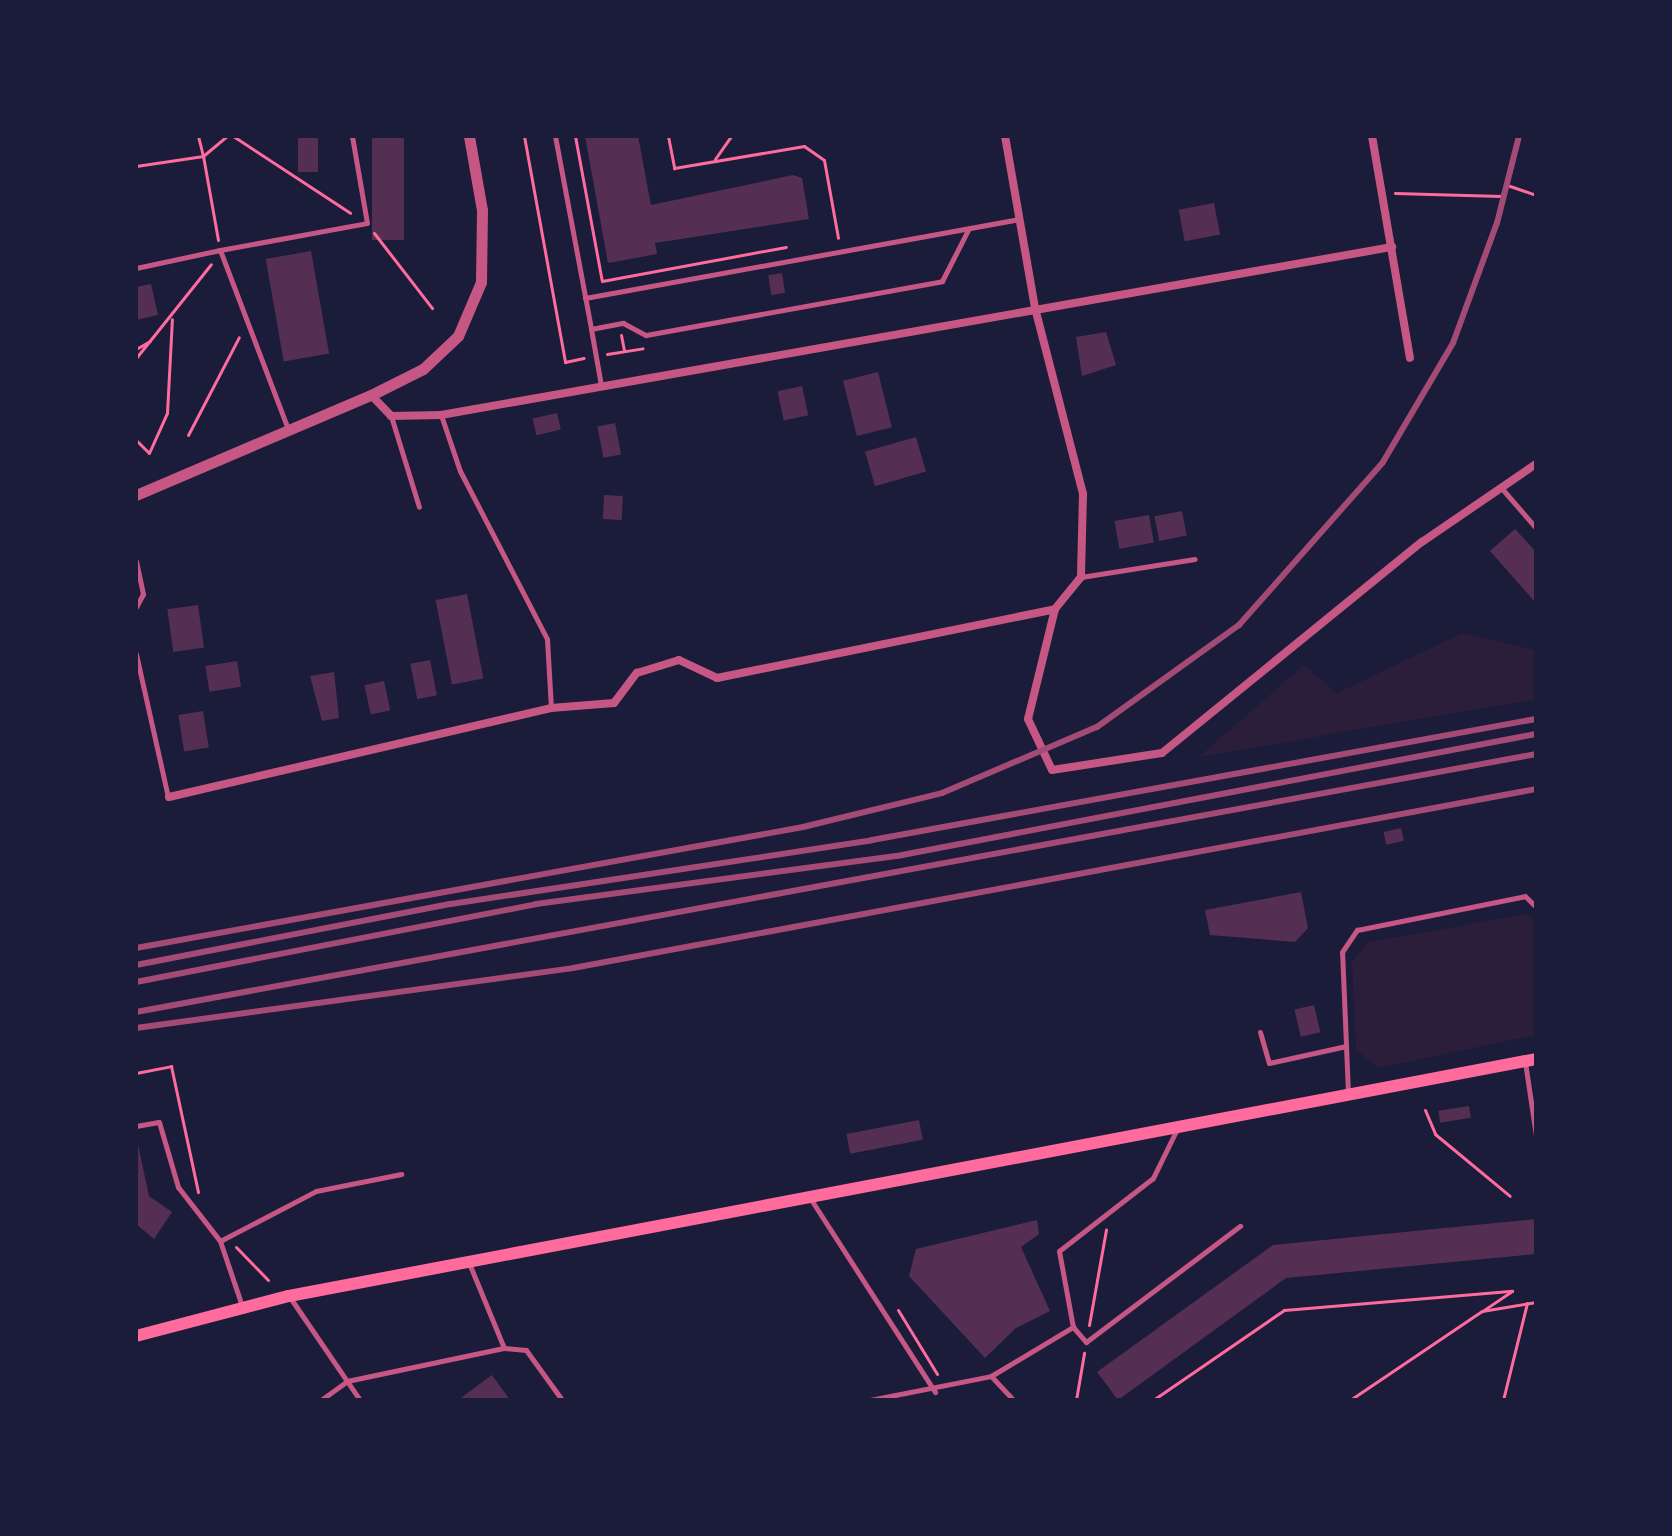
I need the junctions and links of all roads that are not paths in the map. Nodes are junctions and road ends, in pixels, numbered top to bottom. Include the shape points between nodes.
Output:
1 (352, 136) edge
2 (469, 136) edge
3 (555, 136) edge
4 (1005, 136) edge
5 (1372, 136) edge
6 (1019, 219) junction
7 (969, 228) junction
8 (1392, 247) junction
9 (220, 250) junction
10 (136, 268) edge
11 (585, 298) junction
12 (1035, 308) junction
13 (591, 329) junction
14 (1410, 358) dead end
15 (601, 385) junction
16 (371, 395) junction
17 (441, 415) junction
18 (391, 416) junction
19 (288, 429) junction
20 (1536, 464) edge
21 (1504, 491) junction
22 (136, 495) edge
23 (419, 507) dead end
24 (1536, 528) edge
25 (1195, 559) dead end
26 (136, 561) edge
27 (1081, 577) junction
28 (136, 607) edge
29 (1055, 609) junction
30 (136, 654) edge
31 (551, 708) junction
32 (169, 797) joint
33 (1536, 907) edge
34 (1260, 1032) dead end
35 (1346, 1046) junction
36 (1530, 1060) edge
37 (1348, 1095) junction
38 (136, 1126) edge
39 (1177, 1128) junction
40 (1536, 1136) edge
41 (401, 1174) dead end
42 (809, 1197) junction
43 (1240, 1226) dead end
44 (220, 1241) junction
45 (468, 1262) junction
46 (289, 1296) junction
47 (242, 1306) junction
48 (1073, 1327) junction
49 (136, 1336) edge
50 (504, 1348) junction
51 (991, 1376) junction
52 (347, 1381) junction
53 (935, 1392) junction
54 (321, 1400) edge
55 (360, 1400) edge
56 (562, 1400) edge
57 (870, 1400) edge
58 (1013, 1400) edge

1 - 9 lane via 367,223
2 - 16 street via 482,210 481,282 458,336 423,369
3 - 11 lane
4 - 6 street
5 - 8 street
6 - 7 lane
6 - 12 street
7 - 11 lane
7 - 13 lane via 942,281 646,335 623,323
8 - 12 street
8 - 14 street
9 - 10 lane
9 - 19 lane
11 - 13 lane
12 - 15 street
12 - 27 street via 1083,494
13 - 15 lane
15 - 17 street
16 - 18 street
16 - 19 street
17 - 18 street
17 - 31 lane via 460,471 547,639
18 - 23 lane
19 - 22 street
20 - 21 street
21 - 24 lane
21 - 29 street via 1422,542 1162,753 1052,770 1028,719
25 - 27 lane
26 - 28 lane via 143,594
27 - 29 street
29 - 31 street via 717,678 679,660 637,673 614,703
30 - 32 lane
31 - 32 street
33 - 35 lane via 1525,896 1357,930 1342,952
34 - 35 lane via 1269,1063
35 - 37 lane
36 - 37 main road
36 - 40 lane
37 - 39 main road
38 - 44 lane via 159,1122 178,1187
39 - 42 main road
39 - 48 lane via 1153,1178 1059,1251
41 - 44 lane via 316,1191
42 - 45 main road
42 - 53 lane
43 - 48 lane via 1086,1342
44 - 47 lane
45 - 46 main road
45 - 50 lane
46 - 47 main road
46 - 52 lane
47 - 49 main road
48 - 51 lane
50 - 52 lane
50 - 56 lane via 526,1350
51 - 53 lane
51 - 58 lane
52 - 54 lane
52 - 55 lane
53 - 57 lane

